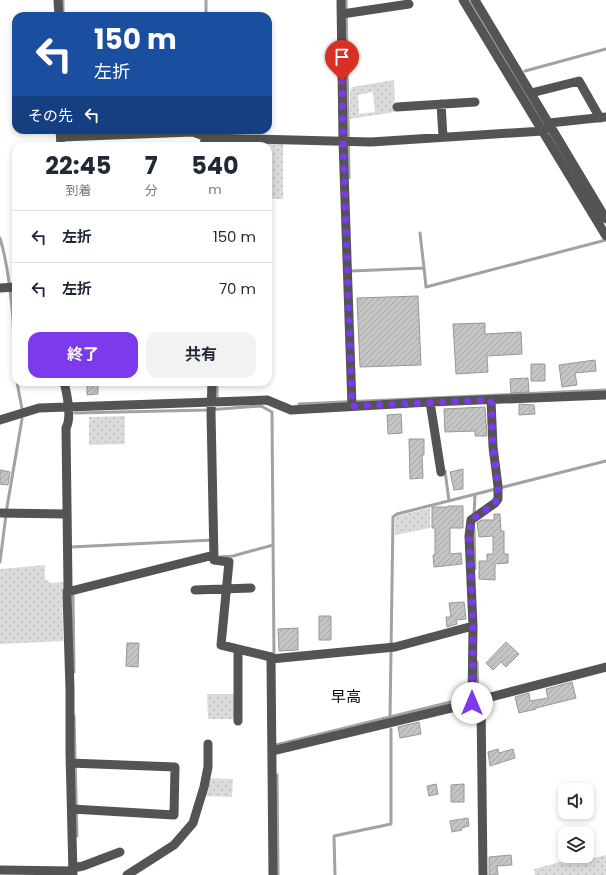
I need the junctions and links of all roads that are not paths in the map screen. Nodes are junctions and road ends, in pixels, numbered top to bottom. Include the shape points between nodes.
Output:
1 (58, 0) edge
2 (341, 0) edge
3 (464, 0) edge
4 (475, 0) edge
5 (409, 4) dead end
6 (59, 12) edge
7 (342, 14) junction
8 (531, 93) junction
9 (475, 102) dead end
10 (441, 104) junction
11 (398, 107) dead end
12 (603, 117) edge
13 (546, 129) junction
14 (141, 134) edge
15 (443, 136) junction
16 (62, 137) edge
17 (206, 138) edge
18 (346, 141) junction
19 (606, 219) edge
20 (606, 236) edge
21 (66, 386) edge
22 (212, 386) edge
23 (606, 395) edge
24 (491, 400) junction
25 (430, 402) junction
26 (352, 403) junction
27 (68, 406) junction
28 (211, 407) junction
29 (0, 420) edge
30 (441, 472) dead end
31 (4, 513) edge
32 (67, 514) junction
33 (214, 555) junction
34 (251, 588) dead end
35 (227, 589) junction
36 (194, 590) dead end
37 (67, 592) junction
38 (473, 626) junction
39 (238, 649) junction
40 (274, 659) junction
41 (606, 667) edge
42 (477, 702) junction
43 (238, 721) dead end
44 (208, 744) dead end
45 (275, 750) junction
46 (70, 763) junction
47 (72, 809) junction
48 (120, 852) dead end
49 (0, 870) edge
50 (73, 871) edge
51 (127, 875) edge
52 (273, 875) edge
53 (483, 875) edge

1 - 6 street
2 - 7 street
3 - 13 street
4 - 8 street
5 - 7 street
7 - 18 street
8 - 12 street via 579,81
8 - 13 street
9 - 10 street
10 - 11 street
10 - 15 street
12 - 13 street
13 - 15 street
13 - 19 street
13 - 20 street
14 - 16 street
15 - 18 street via 372,142
17 - 18 street
18 - 26 street
21 - 27 street
22 - 28 street
23 - 24 street
24 - 25 street
24 - 38 street via 498,498 471,520 469,536
25 - 26 street
25 - 30 street
26 - 28 street via 291,410 267,400
27 - 28 street
27 - 29 street via 39,408
27 - 32 street
28 - 33 street
31 - 32 street
32 - 37 street
33 - 35 street via 214,560 229,562
33 - 37 street
34 - 35 street
35 - 36 street
35 - 39 street via 221,645
37 - 46 street
38 - 40 street via 392,647
38 - 42 street
39 - 40 street
39 - 43 street
40 - 45 street
41 - 42 street
42 - 45 street
42 - 53 street
44 - 51 street via 206,774 193,824 174,845
45 - 52 street
46 - 47 street
46 - 47 street via 175,767 174,815
47 - 50 street
48 - 50 street
49 - 50 street

